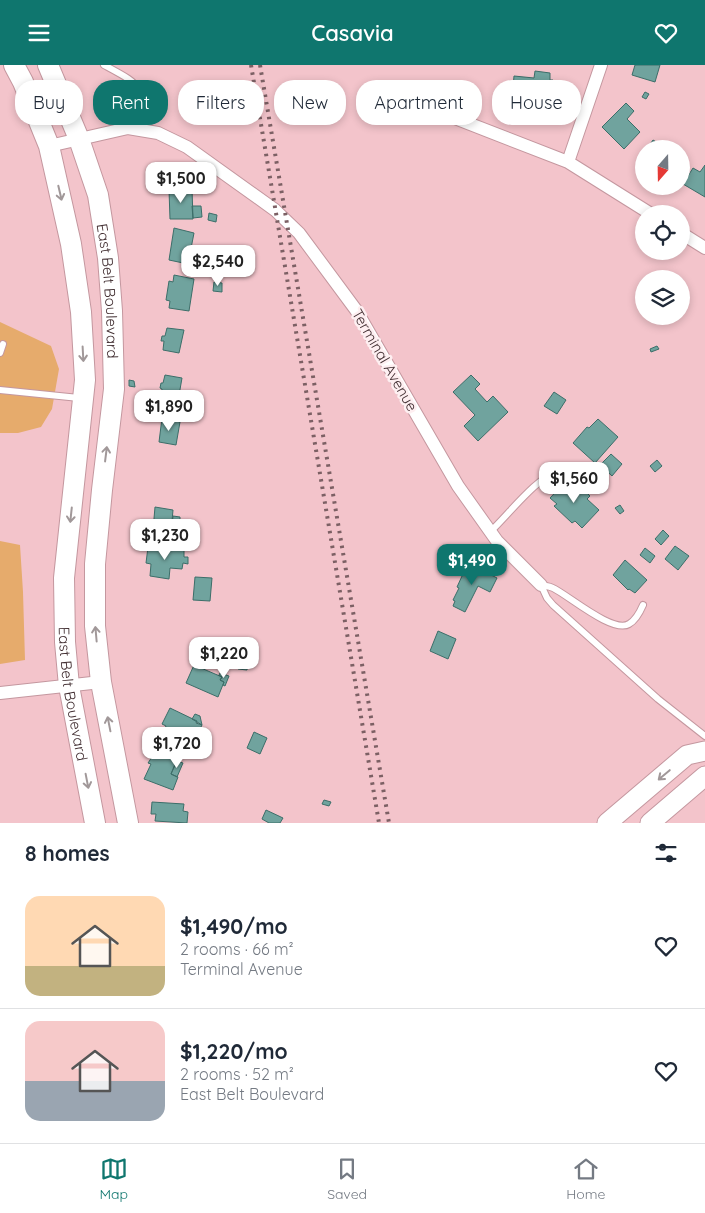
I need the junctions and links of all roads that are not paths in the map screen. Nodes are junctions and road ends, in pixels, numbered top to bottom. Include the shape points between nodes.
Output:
1 (14, 65) edge
2 (48, 65) edge
3 (104, 65) edge
4 (601, 65) edge
5 (473, 125) edge
6 (137, 129) junction
7 (79, 139) junction
8 (49, 146) junction
9 (568, 162) junction
10 (637, 205) edge
11 (690, 239) edge
12 (705, 248) edge
13 (3, 344) dead end
14 (0, 353) edge
15 (0, 390) edge
16 (83, 398) junction
17 (589, 478) dead end
18 (491, 531) junction
19 (541, 585) junction
20 (643, 605) dead end
21 (100, 682) junction
22 (70, 686) junction
23 (0, 693) edge
24 (705, 736) edge
25 (705, 751) edge
26 (705, 776) edge
27 (95, 823) edge
28 (128, 823) edge
29 (606, 823) edge
30 (650, 823) edge

1 - 8 main road, East Belt Boulevard
2 - 7 main road, East Belt Boulevard
3 - 6 lane via 135,83 140,91
4 - 9 street
5 - 9 street
6 - 7 street, Terminal Avenue via 128,128
6 - 18 street, Terminal Avenue via 158,133 187,147 276,210 299,233 356,310 458,486
7 - 8 street, Terminal Avenue
21 -> 7 main road, East Belt Boulevard via 95,626 95,563 114,389 112,311 98,195
8 -> 16 main road, East Belt Boulevard via 71,244 81,312
9 - 10 street
11 - 12 street
13 - 14 lane
15 - 16 lane
16 -> 22 main road, East Belt Boulevard via 64,578
17 - 18 lane via 560,470 542,479
18 - 19 street, Terminal Avenue
19 - 20 lane via 553,588 619,626 628,625
19 - 24 lane, Terminal Avenue via 553,605 658,699
21 - 22 street
28 -> 21 main road, East Belt Boulevard
22 - 23 street
22 -> 27 main road, East Belt Boulevard
25 -> 29 main road via 687,755
26 - 30 main road

